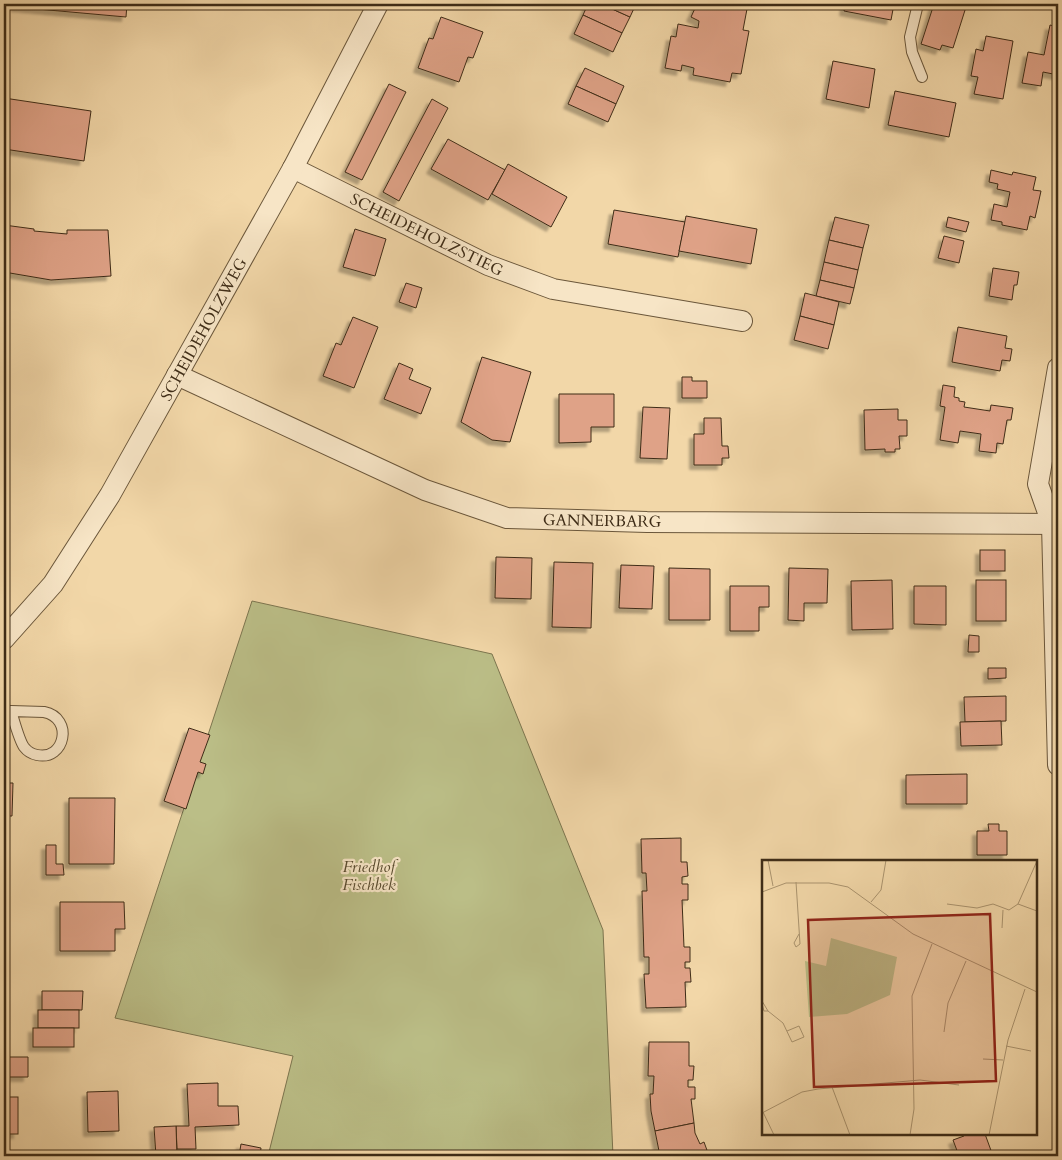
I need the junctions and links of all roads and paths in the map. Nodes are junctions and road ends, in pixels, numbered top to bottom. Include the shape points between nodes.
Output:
1 (378, 4) edge
2 (918, 4) edge
3 (922, 77) dead end
4 (293, 168) junction
5 (742, 321) dead end
6 (1058, 368) edge
7 (176, 375) junction
8 (1055, 524) edge
9 (4, 639) edge
10 (4, 702) edge
11 (11, 711) junction
12 (1058, 765) edge

1 - 4 street, SCHEIDEHOLZWEG
2 - 3 lane via 910,37
4 - 5 street, SCHEIDEHOLZSTIEG via 488,265 554,289
4 - 7 street, SCHEIDEHOLZWEG
6 - 8 street via 1038,484
7 - 8 street, GANNERBARG via 425,490 507,518
7 - 9 street, SCHEIDEHOLZWEG via 110,495 53,584
8 - 12 street
10 - 11 lane
11 - 11 lane via 22,744 28,751 41,756 58,748 63,735 57,718 44,712

